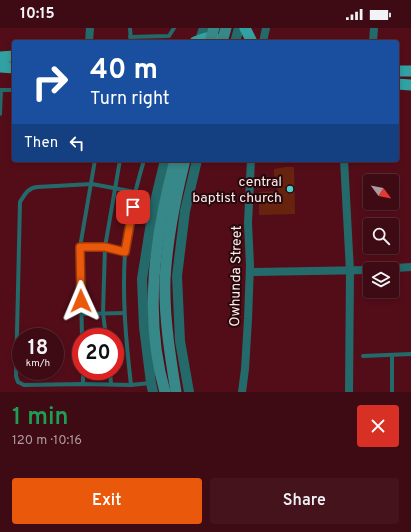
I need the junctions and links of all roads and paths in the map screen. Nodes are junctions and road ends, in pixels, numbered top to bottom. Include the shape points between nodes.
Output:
1 (90, 28) edge
2 (130, 28) edge
3 (174, 28) edge
4 (204, 28) edge
5 (214, 28) edge
6 (226, 28) edge
7 (239, 28) edge
8 (245, 28) edge
9 (266, 28) edge
10 (374, 28) edge
11 (89, 40) edge
12 (130, 40) edge
13 (202, 40) edge
14 (203, 40) edge
15 (205, 40) edge
16 (218, 40) edge
17 (223, 40) edge
18 (236, 40) edge
19 (251, 40) edge
20 (263, 40) edge
21 (373, 40) edge
22 (0, 56) edge
23 (12, 56) edge
24 (0, 67) edge
25 (12, 68) edge
26 (399, 71) edge
27 (411, 71) edge
28 (399, 84) edge
29 (411, 85) edge
30 (1, 90) edge
31 (12, 90) edge
32 (0, 114) edge
33 (95, 162) edge
34 (120, 162) edge
35 (143, 162) edge
36 (165, 162) edge
37 (175, 162) edge
38 (185, 162) edge
39 (197, 162) edge
40 (251, 162) edge
41 (344, 162) edge
42 (92, 184) junction
43 (115, 189) junction
44 (135, 192) junction
45 (80, 247) junction
46 (105, 247) junction
47 (125, 252) junction
48 (411, 267) edge
49 (399, 268) edge
50 (363, 270) edge
51 (350, 271) junction
52 (250, 272) junction
53 (103, 313) junction
54 (124, 313) junction
55 (82, 314) junction
56 (82, 328) edge
57 (105, 328) edge
58 (411, 354) edge
59 (392, 355) junction
60 (363, 356) dead end
61 (83, 380) edge
62 (111, 380) edge
63 (83, 384) junction
64 (111, 384) junction
65 (130, 385) junction
66 (152, 388) edge
67 (165, 392) edge
68 (176, 392) edge
69 (189, 392) edge
70 (242, 392) edge
71 (349, 392) edge
72 (392, 392) edge

1 - 11 street
2 - 12 lane
3 - 12 lane via 170,36
4 - 13 street
5 - 14 main road, bridge
6 - 17 main road, bridge
7 - 18 street
8 - 19 main road
9 - 20 street
10 - 21 street
15 - 16 main road
22 - 23 main road
24 - 25 main road
26 - 27 main road
28 - 29 main road
30 - 31 lane
30 - 32 lane
33 - 42 lane
34 - 43 lane
35 - 44 lane
36 - 66 street via 152,216 142,279 144,327
37 - 67 main road via 159,232 154,277 155,344
38 - 68 main road via 174,206 165,281 166,319
39 - 69 street via 185,211 178,276 180,341
40 - 52 street, Owhunda Street via 248,223
41 - 51 street
42 - 43 lane
42 - 45 lane
42 - 63 lane via 32,188 20,202 16,376 18,382 24,385
43 - 44 lane
43 - 46 lane
44 - 47 lane
45 - 46 lane
45 - 55 lane
46 - 47 lane
46 - 53 lane
47 - 54 lane
48 - 49 street
50 - 51 street
51 - 52 street
51 - 71 street
52 - 70 street, Owhunda Street
53 - 54 lane
53 - 55 lane
53 - 57 lane
54 - 65 lane
55 - 56 lane
58 - 59 lane
59 - 60 lane
59 - 72 lane
61 - 63 lane
62 - 64 lane
63 - 64 lane
64 - 65 lane
65 - 66 lane

